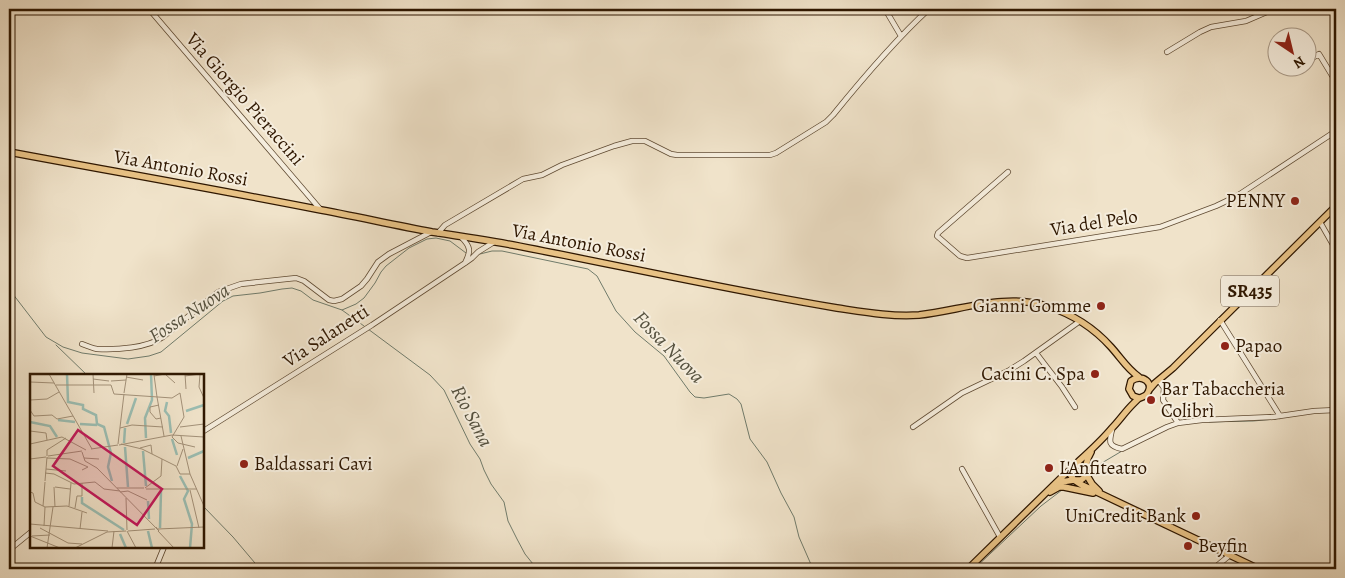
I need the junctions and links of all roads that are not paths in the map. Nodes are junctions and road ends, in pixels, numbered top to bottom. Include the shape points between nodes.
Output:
1 (149, 9) edge
2 (885, 9) edge
3 (929, 9) edge
4 (1274, 9) edge
5 (901, 36) junction
6 (1168, 52) dead end
7 (1318, 55) edge
8 (1336, 82) edge
9 (1336, 131) edge
10 (9, 152) edge
11 (1008, 172) dead end
12 (1336, 206) edge
13 (320, 209) junction
14 (1320, 222) junction
15 (435, 232) junction
16 (460, 236) junction
17 (477, 239) junction
18 (495, 242) junction
19 (470, 250) junction
20 (1336, 250) edge
21 (478, 252) junction
22 (465, 263) junction
23 (1220, 320) junction
24 (1080, 321) junction
25 (82, 344) dead end
26 (1036, 353) junction
27 (1124, 366) junction
28 (1164, 376) junction
29 (1142, 378) junction
30 (1159, 381) junction
31 (1130, 383) junction
32 (1149, 390) junction
33 (1131, 394) junction
34 (1139, 398) junction
35 (1075, 407) dead end
36 (1336, 410) edge
37 (1125, 412) junction
38 (1280, 416) junction
39 (1178, 424) junction
40 (913, 427) dead end
41 (1112, 428) junction
42 (204, 431) edge
43 (1094, 448) junction
44 (1074, 467) junction
45 (962, 469) dead end
46 (1086, 471) junction
47 (1074, 480) junction
48 (1054, 485) junction
49 (1103, 494) junction
50 (1037, 501) junction
51 (30, 533) edge
52 (1000, 537) junction
53 (164, 548) edge
54 (9, 550) edge
55 (1230, 555) junction
56 (155, 569) edge
57 (968, 569) edge
58 (1213, 569) edge
59 (1259, 569) edge

1 - 13 street, Via Giorgio Pieraccini
2 - 5 street
3 - 5 street
4 - 6 street via 1246,21 1211,27
5 - 15 street via 826,122 776,153 767,156 677,155 645,141 632,141 523,179
7 - 8 street
9 - 11 street, Via del Pelo via 1237,196 1160,227 968,258 960,256 937,236 938,233
10 - 13 main road, Via Antonio Rossi
12 - 14 main road, SR435
13 - 15 main road, Via Antonio Rossi
14 - 20 street
14 - 23 main road, SR435
15 - 16 main road, Via Antonio Rossi
15 - 25 street via 389,254 378,262 361,286 350,295 334,301 296,278 241,284 218,292 157,342 95,349
16 - 17 main road, Via Antonio Rossi
16 - 19 street
17 - 18 main road, Via Antonio Rossi
17 - 19 street
17 - 21 street
18 - 21 street, Via Salanetti
18 - 24 main road, Via Antonio Rossi via 858,311 913,315 1014,301 1047,306
19 - 22 street
21 - 22 street, Via Salanetti
22 - 42 street, Via Salanetti
23 - 28 main road, SR435
23 - 38 street
24 - 26 street
24 - 27 main road, Via Antonio Rossi via 1107,343
26 - 35 street
26 - 40 street via 1008,371 962,393
27 - 29 main road
27 - 31 main road
28 - 29 main road
28 - 30 main road, SR435
29 - 31 main road via 1133,379
29 - 32 main road
30 - 32 main road, SR435
30 - 39 street via 1164,388 1163,400
31 - 33 main road, SR435
32 - 34 main road, SR435
33 - 34 main road
33 - 37 main road, SR435
34 - 37 main road, SR435
36 - 38 street
37 - 41 main road, SR435
38 - 39 street
39 - 41 street via 1167,426 1122,449 1111,444
41 - 43 main road, SR435
43 - 44 main road, SR435
43 - 46 main road, SR435
44 - 46 main road via 1082,466
44 - 47 main road via 1070,474
44 - 48 main road, SR435
45 - 52 street
46 - 47 main road, SR435 via 1084,478
46 - 49 main road via 1092,484
47 - 48 main road, SR435
47 - 49 main road
48 - 50 main road, SR435
49 - 50 main road via 1064,486
49 - 55 main road
50 - 52 main road, SR435
51 - 54 street
52 - 57 main road, SR435
53 - 56 street
55 - 58 street
55 - 59 main road

